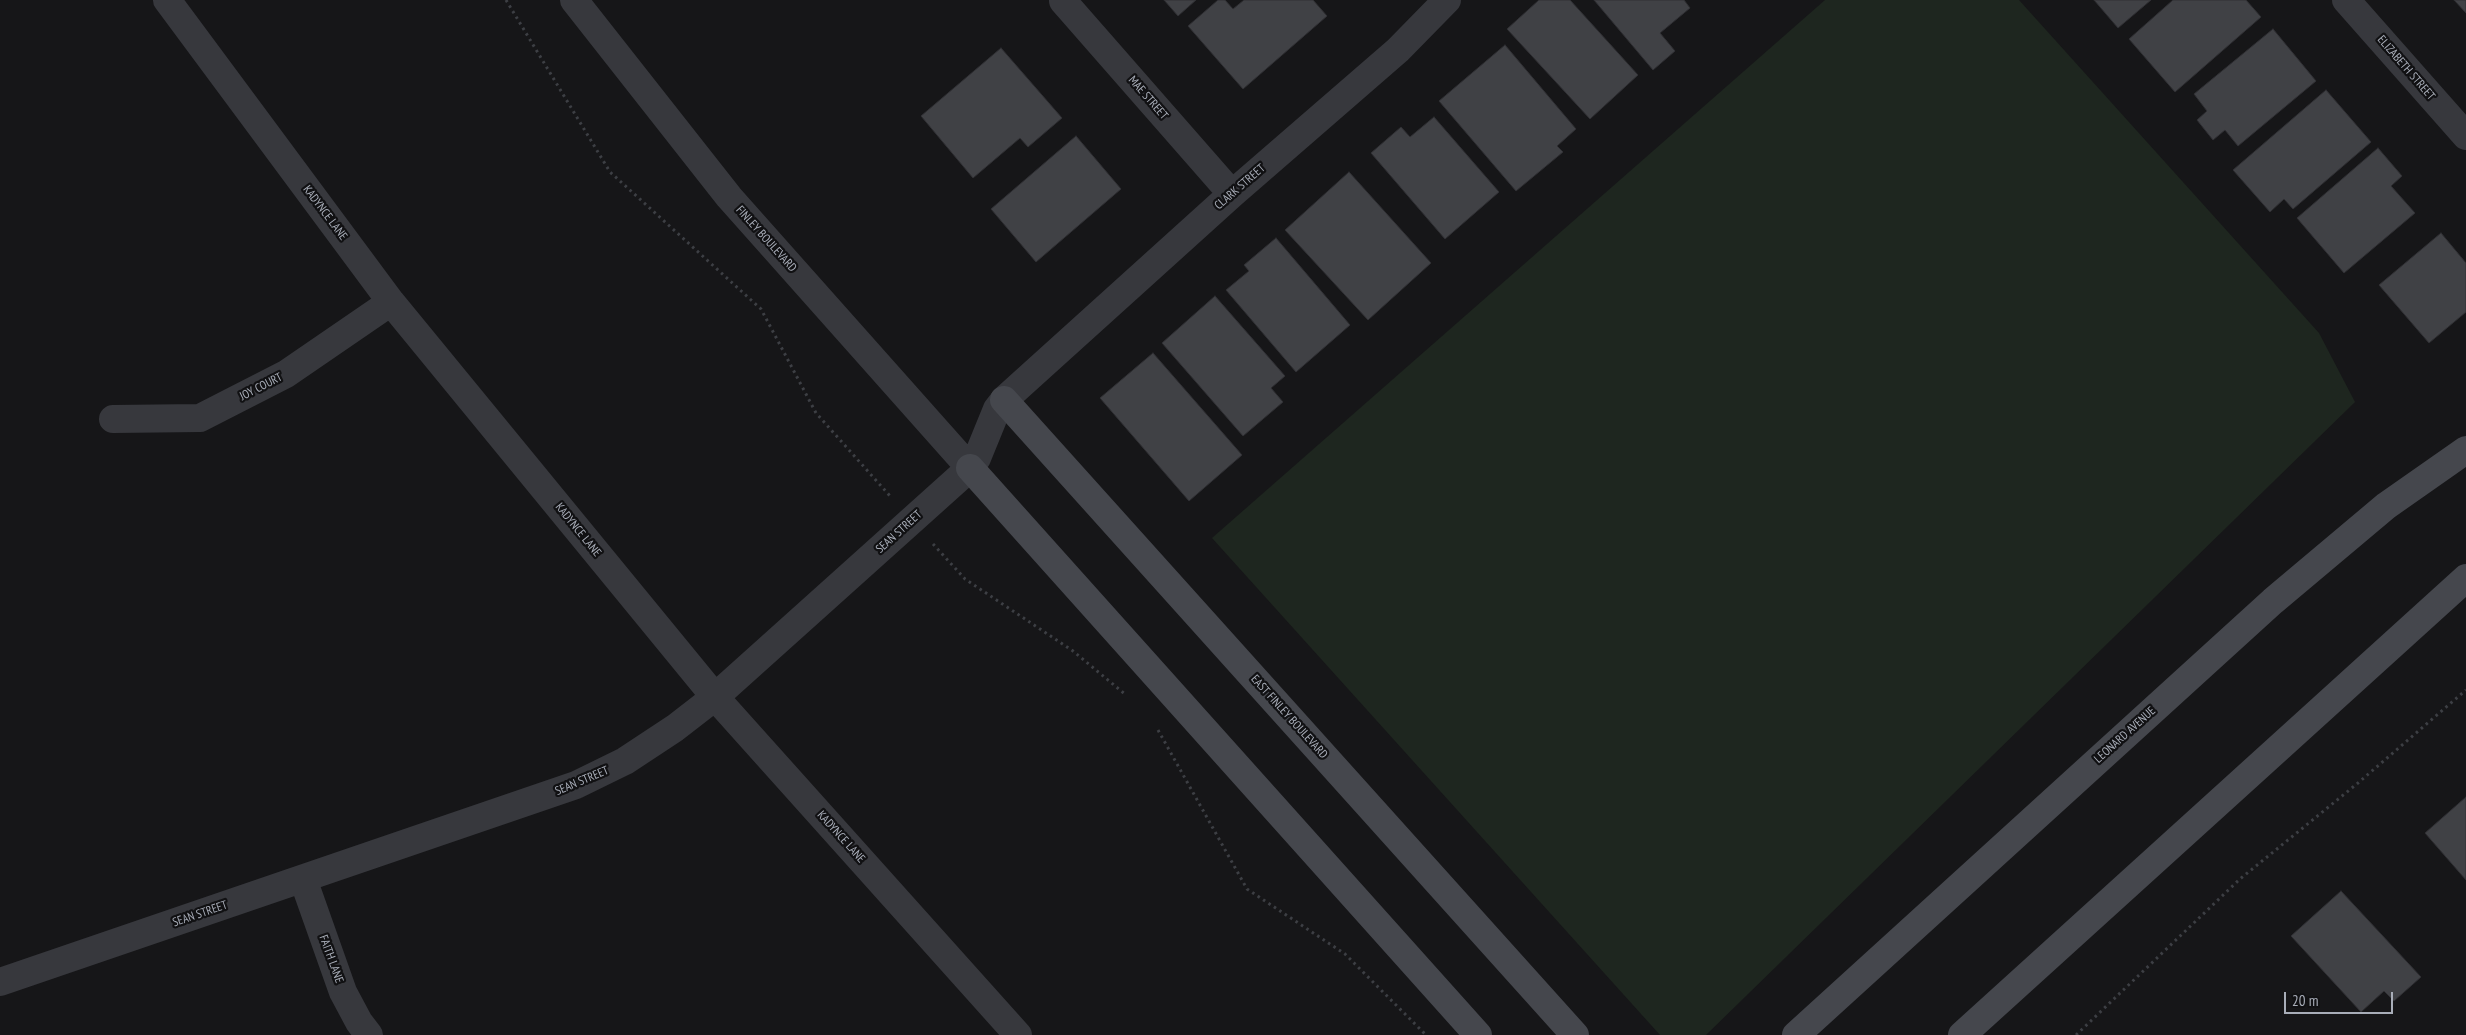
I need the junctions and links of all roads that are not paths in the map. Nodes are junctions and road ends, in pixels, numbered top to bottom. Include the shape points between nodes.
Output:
1 (167, 0) edge
2 (574, 0) edge
3 (1447, 0) edge
4 (2346, 0) edge
5 (1063, 1) edge
6 (2466, 136) edge
7 (1232, 194) junction
8 (391, 302) junction
9 (1033, 374) joint
10 (1004, 400) junction
11 (114, 419) dead end
12 (2466, 450) edge
13 (970, 468) junction
14 (2466, 578) edge
15 (715, 697) junction
16 (303, 879) junction
17 (0, 982) edge
18 (369, 1035) edge
19 (1018, 1035) edge
20 (1478, 1035) edge
21 (1574, 1035) edge
22 (1796, 1035) edge
23 (1962, 1035) edge

1 - 8 street, KADYNCE LANE
2 - 13 street, FINLEY BOULEVARD via 729,198
3 - 7 street, CLARK STREET via 1398,50
4 - 6 street, ELIZABETH STREET
5 - 7 street, MAE STREET
7 - 9 street, CLARK STREET
8 - 11 street, JOY COURT via 286,374 200,418
8 - 15 street, KADYNCE LANE
9 - 10 street, SEAN STREET
10 - 13 street, SEAN STREET
10 - 21 street, EAST FINLEY BOULEVARD
12 - 22 street, LEONARD AVENUE via 2386,506 2273,601
13 - 15 street, SEAN STREET
13 - 20 street
14 - 23 street
15 - 16 street, SEAN STREET via 626,761 576,785
15 - 19 street, KADYNCE LANE
16 - 17 street, SEAN STREET
16 - 18 street, FAITH LANE via 343,992

